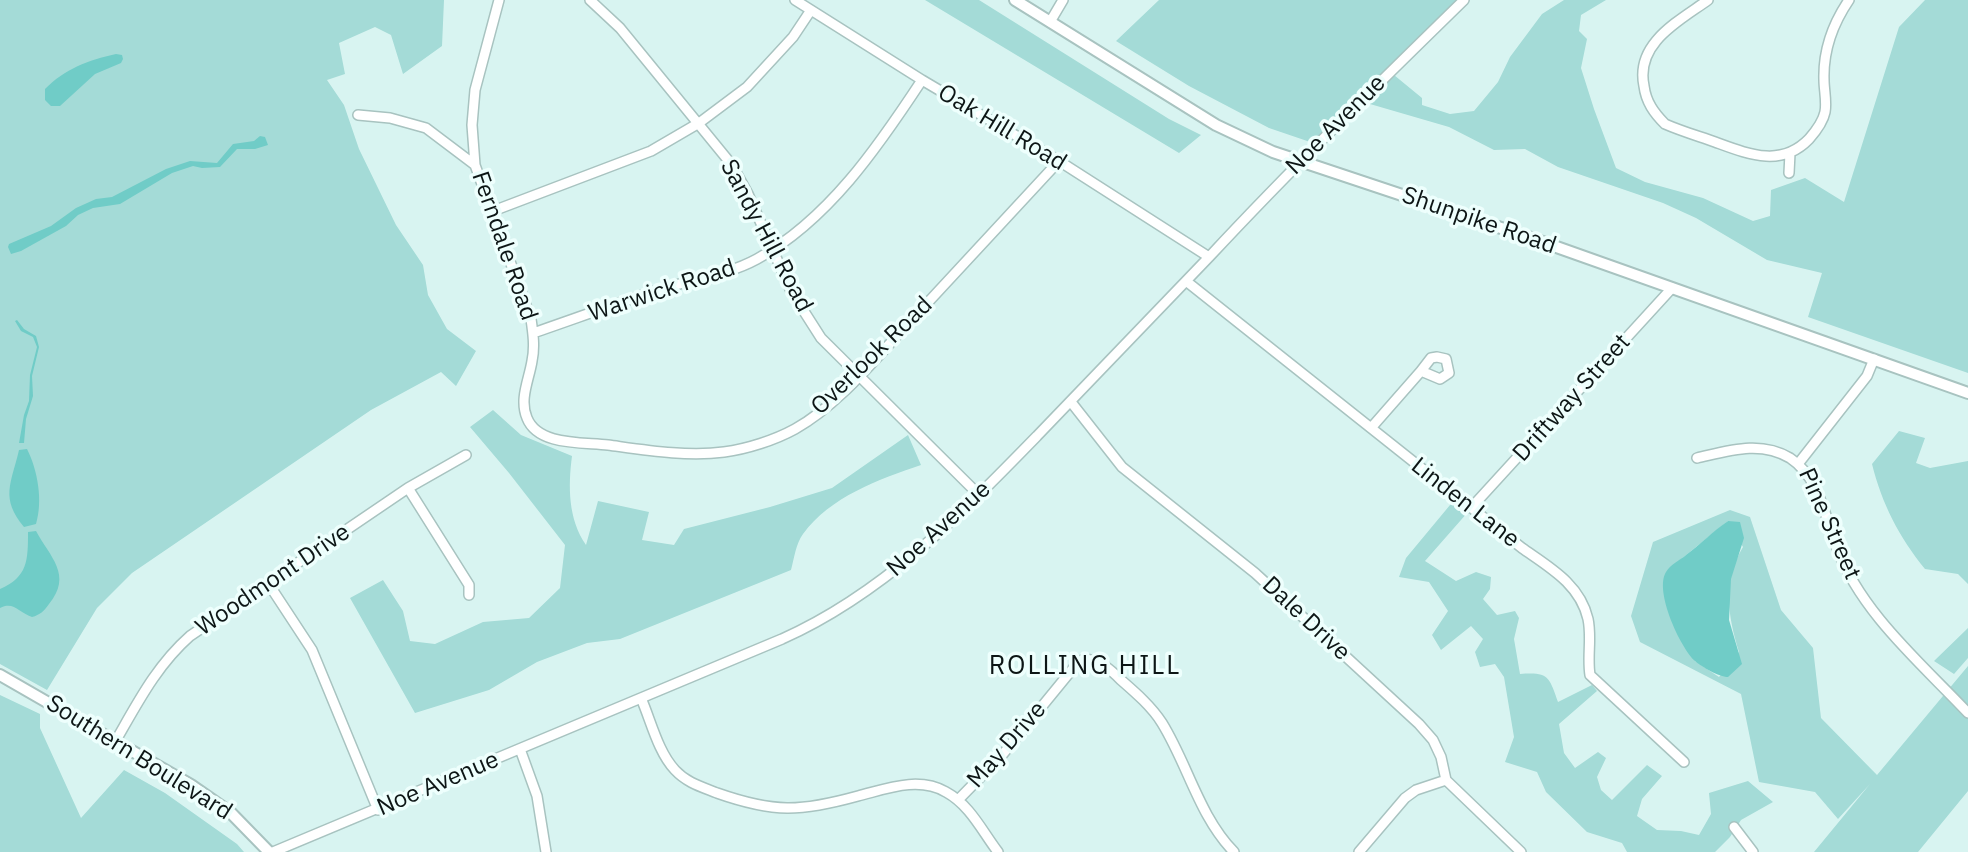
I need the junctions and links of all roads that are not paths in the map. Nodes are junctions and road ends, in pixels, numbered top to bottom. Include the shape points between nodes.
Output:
1 (499, 0) edge
2 (590, 0) edge
3 (795, 0) edge
4 (1014, 0) edge
5 (1063, 0) edge
6 (1464, 0) edge
7 (1708, 0) edge
8 (1849, 0) edge
9 (811, 10) junction
10 (1050, 22) junction
11 (922, 80) junction
12 (358, 115) dead end
13 (699, 123) junction
14 (1790, 153) junction
15 (1059, 161) junction
16 (1299, 162) junction
17 (475, 165) junction
18 (1789, 173) dead end
19 (493, 211) junction
20 (773, 250) junction
21 (1209, 257) junction
22 (1186, 281) junction
23 (1672, 288) junction
24 (533, 333) junction
25 (1874, 359) junction
26 (1421, 370) dead end
27 (859, 376) junction
28 (1968, 393) edge
29 (1071, 402) junction
30 (1371, 428) junction
31 (551, 439) joint
32 (466, 455) dead end
33 (1697, 457) dead end
34 (1798, 464) junction
35 (408, 488) junction
36 (979, 495) junction
37 (1471, 508) junction
38 (268, 583) junction
39 (469, 595) dead end
40 (0, 675) edge
41 (641, 698) junction
42 (1968, 713) edge
43 (115, 742) junction
44 (520, 749) junction
45 (1684, 762) dead end
46 (1447, 780) junction
47 (958, 800) junction
48 (378, 810) junction
49 (1734, 827) dead end
50 (271, 852) edge
51 (545, 852) edge
52 (998, 852) edge
53 (1234, 852) edge
54 (1359, 852) edge
55 (1521, 852) edge
56 (1753, 852) edge

1 - 17 street, Ferndale Road via 475,90
2 - 13 street, Sandy Hill Road via 620,28
3 - 9 street, Oak Hill Road
4 - 10 main road, Shunpike Road
5 - 10 street
6 - 16 street, Noe Avenue
7 - 14 street via 1662,34 1648,52 1642,74 1648,101 1665,124 1750,155
8 - 14 street via 1827,44 1824,117 1808,140
9 - 11 street, Oak Hill Road
9 - 13 street via 747,87
10 - 16 main road, Shunpike Road via 1216,125
11 - 15 street, Oak Hill Road
11 - 20 street, Warwick Road via 861,167
12 - 17 street via 426,128
13 - 19 street via 651,151
13 - 20 street, Sandy Hill Road via 732,165
14 - 18 street
15 - 21 street, Oak Hill Road
15 - 27 street, Overlook Road
16 - 21 street, Noe Avenue
16 - 23 main road, Shunpike Road
17 - 19 street, Ferndale Road
19 - 24 street, Ferndale Road
20 - 24 street, Warwick Road via 732,269
20 - 27 street, Sandy Hill Road via 791,291 821,338
21 - 22 street, Noe Avenue
22 - 29 street, Noe Avenue
22 - 30 street, Linden Lane
23 - 25 main road, Shunpike Road
23 - 37 street, Driftway Street
24 - 31 street, Ferndale Road via 523,407 534,429
25 - 28 main road, Shunpike Road
25 - 34 street, Pine Street via 1867,376
26 - 30 street
27 - 31 street, Overlook Road via 794,429 724,452
27 - 36 street, Sandy Hill Road
29 - 36 street, Noe Avenue
29 - 46 street, Dale Drive via 1122,467 1255,573 1419,724 1433,740
30 - 37 street, Linden Lane
32 - 35 street, Woodmont Drive
33 - 34 street via 1742,447 1778,452
34 - 42 street, Pine Street via 1816,490 1842,559 1869,605
35 - 38 street, Woodmont Drive
35 - 39 street via 469,585
36 - 41 street, Noe Avenue via 907,561 839,610
37 - 45 street, Linden Lane via 1565,578 1588,618 1590,675
38 - 43 street, Woodmont Drive via 177,647 152,678
38 - 48 street via 312,650
40 - 43 main road, Southern Boulevard
41 - 44 street, Noe Avenue
41 - 47 street, May Drive via 676,771 694,784 733,798 758,806 800,809 915,784 932,786
43 - 50 main road, Southern Boulevard via 231,813
44 - 48 street, Noe Avenue
44 - 51 street via 537,796
46 - 54 street via 1405,798
46 - 55 street, Dale Drive
47 - 52 street
47 - 53 street, May Drive via 1074,666 1090,659 1109,668 1162,723 1208,816
48 - 50 street, Noe Avenue
49 - 56 street

